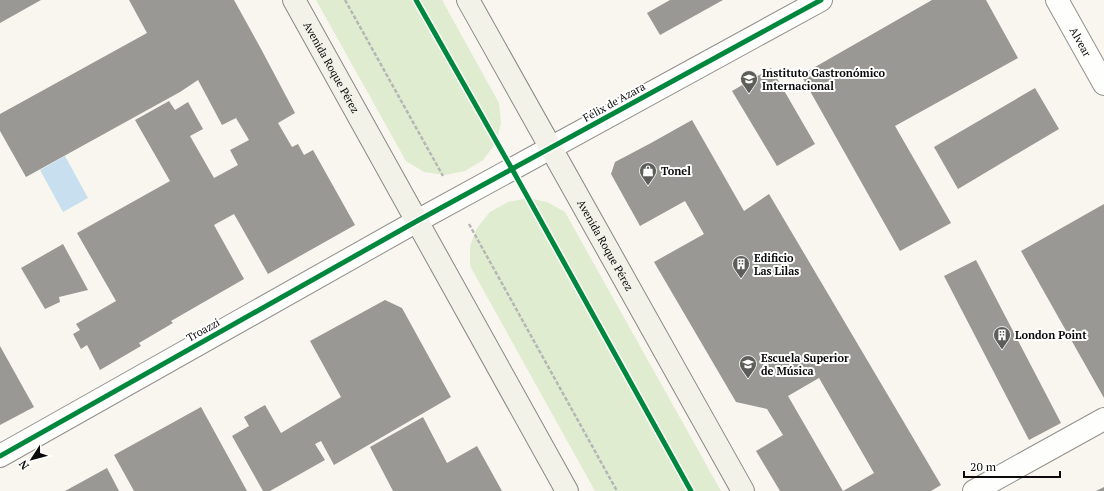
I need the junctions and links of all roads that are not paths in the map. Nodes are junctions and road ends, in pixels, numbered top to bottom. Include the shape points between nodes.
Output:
1 (294, 0) edge
2 (468, 0) edge
3 (821, 0) edge
4 (1057, 0) edge
5 (1104, 84) edge
6 (550, 148) junction
7 (417, 221) junction
8 (1104, 419) edge
9 (0, 456) edge
10 (567, 491) edge
11 (743, 491) edge
12 (974, 491) edge

1 - 7 main road, Avenida Roque Pérez
2 - 6 main road, Avenida Roque Pérez
3 - 6 street, Félix de Azara
4 - 5 street, Alvear
6 - 7 street, Félix de Azara
6 - 11 main road, Avenida Roque Pérez
7 - 9 street, Troazzi
7 - 10 main road, Avenida Roque Pérez
8 - 12 street

